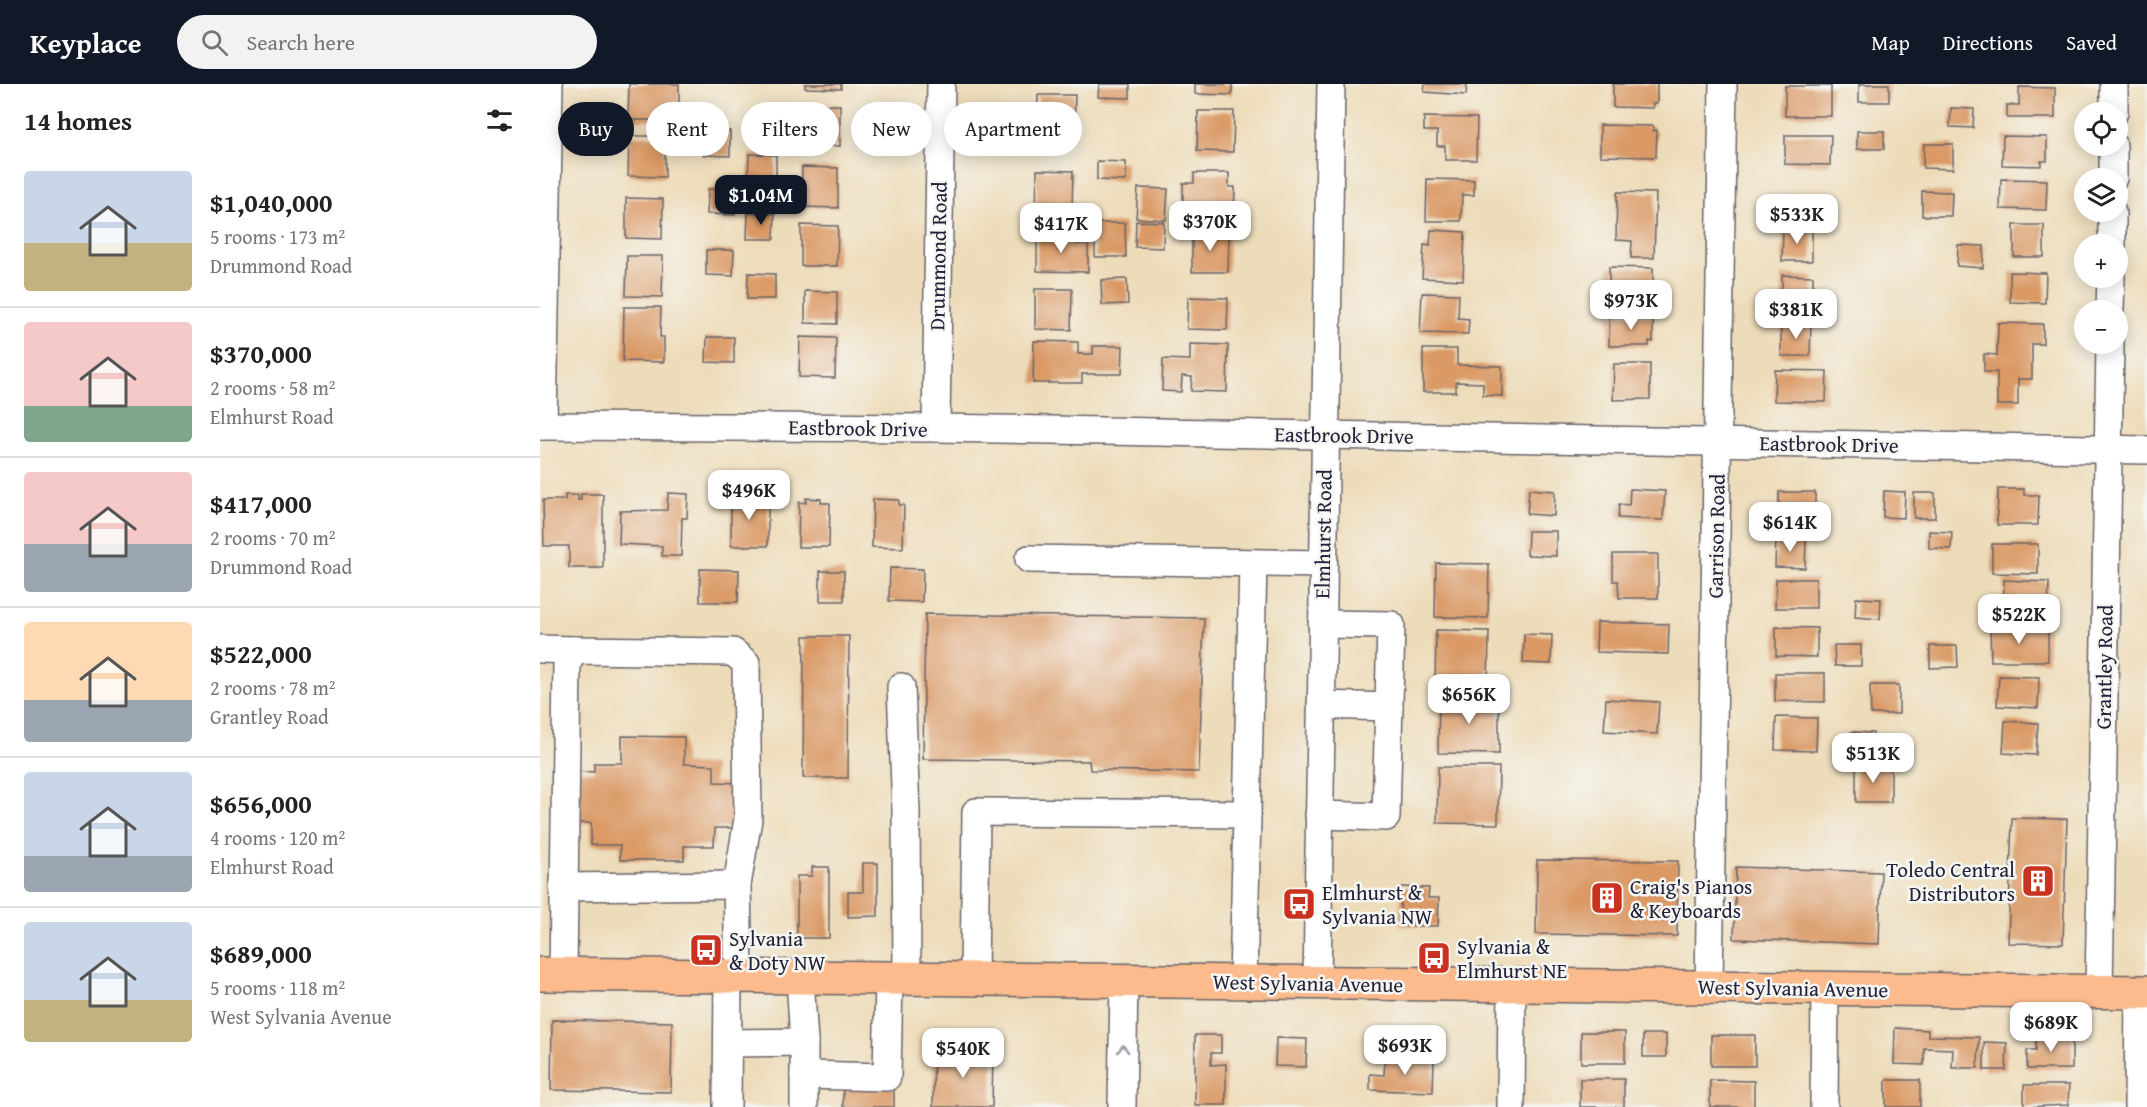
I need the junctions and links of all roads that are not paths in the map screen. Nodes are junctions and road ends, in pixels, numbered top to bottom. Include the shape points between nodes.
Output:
1 (549, 84) edge
2 (941, 84) edge
3 (1331, 84) edge
4 (1723, 84) edge
5 (2114, 84) edge
6 (2114, 102) edge
7 (2110, 354) edge
8 (541, 426) edge
9 (936, 429) junction
10 (1325, 434) junction
11 (1717, 442) junction
12 (2108, 449) junction
13 (2147, 450) edge
14 (1029, 559) dead end
15 (1253, 564) junction
16 (1323, 564) junction
17 (1322, 624) junction
18 (540, 649) edge
19 (574, 650) junction
20 (901, 687) dead end
21 (1321, 705) junction
22 (1389, 707) junction
23 (1247, 814) junction
24 (1319, 815) junction
25 (737, 885) junction
26 (563, 887) junction
27 (551, 974) edge
28 (734, 976) junction
29 (801, 977) junction
30 (898, 978) junction
31 (974, 979) junction
32 (1124, 981) junction
33 (1243, 982) junction
34 (1317, 983) junction
35 (1512, 985) junction
36 (1708, 987) junction
37 (1825, 988) junction
38 (2099, 991) junction
39 (2143, 992) edge
40 (728, 1042) junction
41 (804, 1042) junction
42 (804, 1075) junction
43 (727, 1107) edge
44 (804, 1107) edge
45 (1122, 1107) edge
46 (1511, 1107) edge
47 (1824, 1107) edge
48 (2138, 1107) edge

1 - 8 street
2 - 9 street, Drummond Road
3 - 10 street, Elmhurst Road
4 - 11 street, Garrison Road
5 - 6 street
7 - 12 street, Grantley Road
8 - 9 street, Eastbrook Drive
9 - 10 street, Eastbrook Drive
10 - 11 street, Eastbrook Drive
10 - 16 street, Elmhurst Road
11 - 12 street, Eastbrook Drive
11 - 36 street, Garrison Road
12 - 13 street, Eastbrook Drive
12 - 38 street, Grantley Road
14 - 15 street
15 - 16 street
15 - 23 street
16 - 17 street, Elmhurst Road
17 - 21 street, Elmhurst Road
17 - 22 street via 1392,626
18 - 19 street
19 - 25 street via 733,652 746,663 748,819
19 - 26 street via 567,664
20 - 30 street via 906,811
21 - 22 street
21 - 24 street, Elmhurst Road
22 - 24 street via 1386,817
23 - 31 street via 976,812
23 - 33 street
24 - 34 street, Elmhurst Road
25 - 26 street
25 - 28 street
26 - 27 street
27 - 28 main road, West Sylvania Avenue
28 - 29 main road, West Sylvania Avenue
28 - 40 street
29 - 30 main road, West Sylvania Avenue
29 - 41 street
30 - 31 main road, West Sylvania Avenue
30 - 42 street via 887,1077
31 - 32 main road, West Sylvania Avenue
32 - 33 main road, West Sylvania Avenue
45 -> 32 street
33 - 34 main road, West Sylvania Avenue
34 - 35 main road, West Sylvania Avenue
35 - 36 main road, West Sylvania Avenue
35 - 46 street
36 - 37 main road, West Sylvania Avenue
37 - 38 main road, West Sylvania Avenue
37 - 47 street
38 - 39 main road, West Sylvania Avenue
39 - 48 street
40 - 41 street
40 - 43 street
41 - 42 street
42 - 44 street

